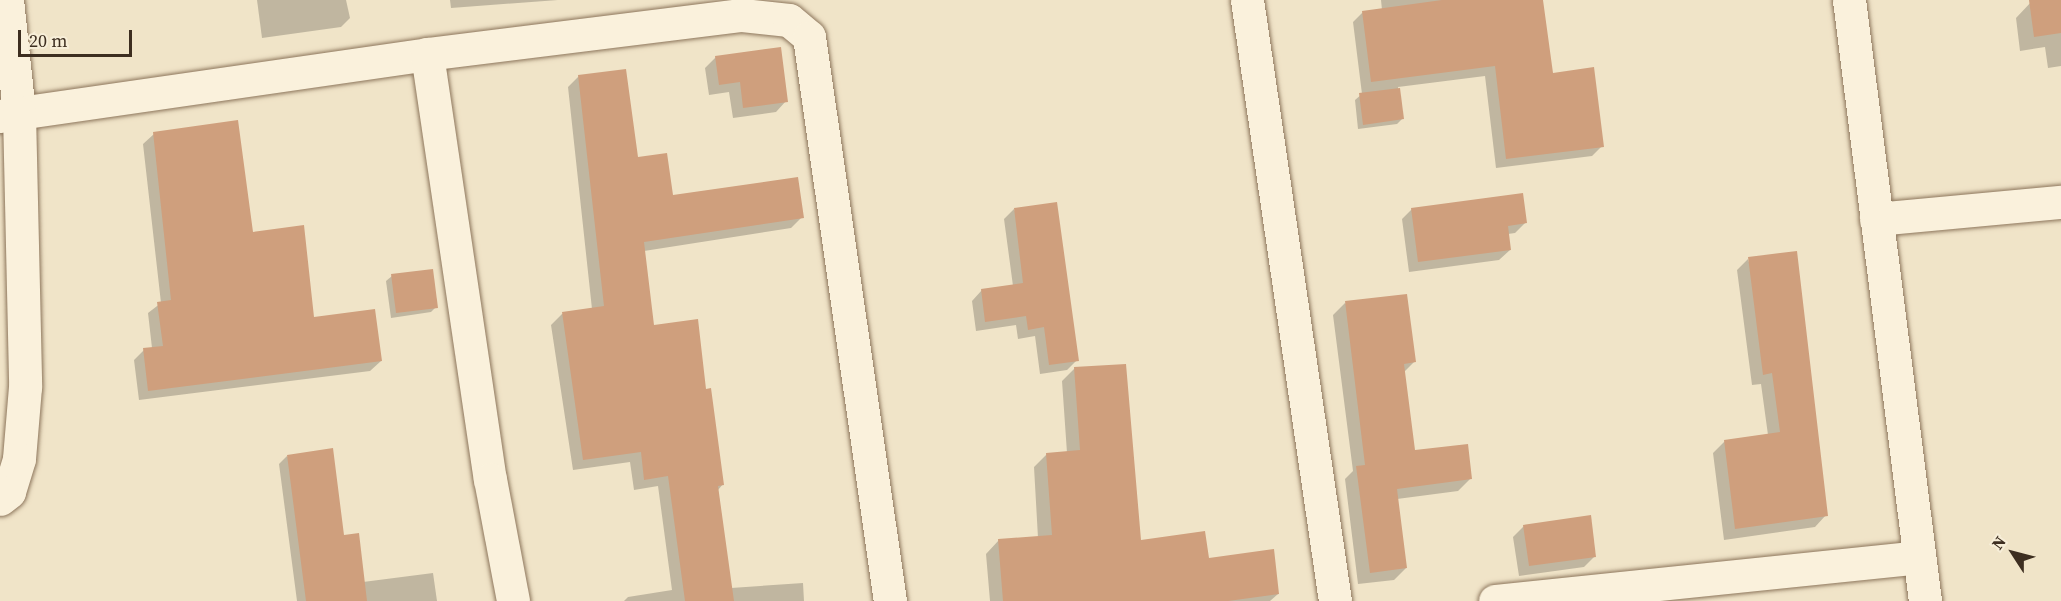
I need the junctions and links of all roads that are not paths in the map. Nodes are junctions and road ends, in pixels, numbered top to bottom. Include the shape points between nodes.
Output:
1 (7, 0) edge
2 (1247, 0) edge
3 (1849, 0) edge
4 (427, 54) junction
5 (9, 115) edge
6 (2061, 202) edge
7 (1876, 219) junction
8 (0, 499) edge
9 (1919, 557) junction
10 (513, 601) edge
11 (890, 601) edge
12 (1335, 601) edge
13 (1495, 601) edge
14 (1924, 601) edge

1 - 5 street
2 - 12 street
3 - 7 street
4 - 5 street
4 - 10 street via 490,479
4 - 11 street via 742,15 789,20 809,37
5 - 8 street via 25,387 19,459 9,492
6 - 7 street
7 - 9 street
9 - 13 street
9 - 14 street

